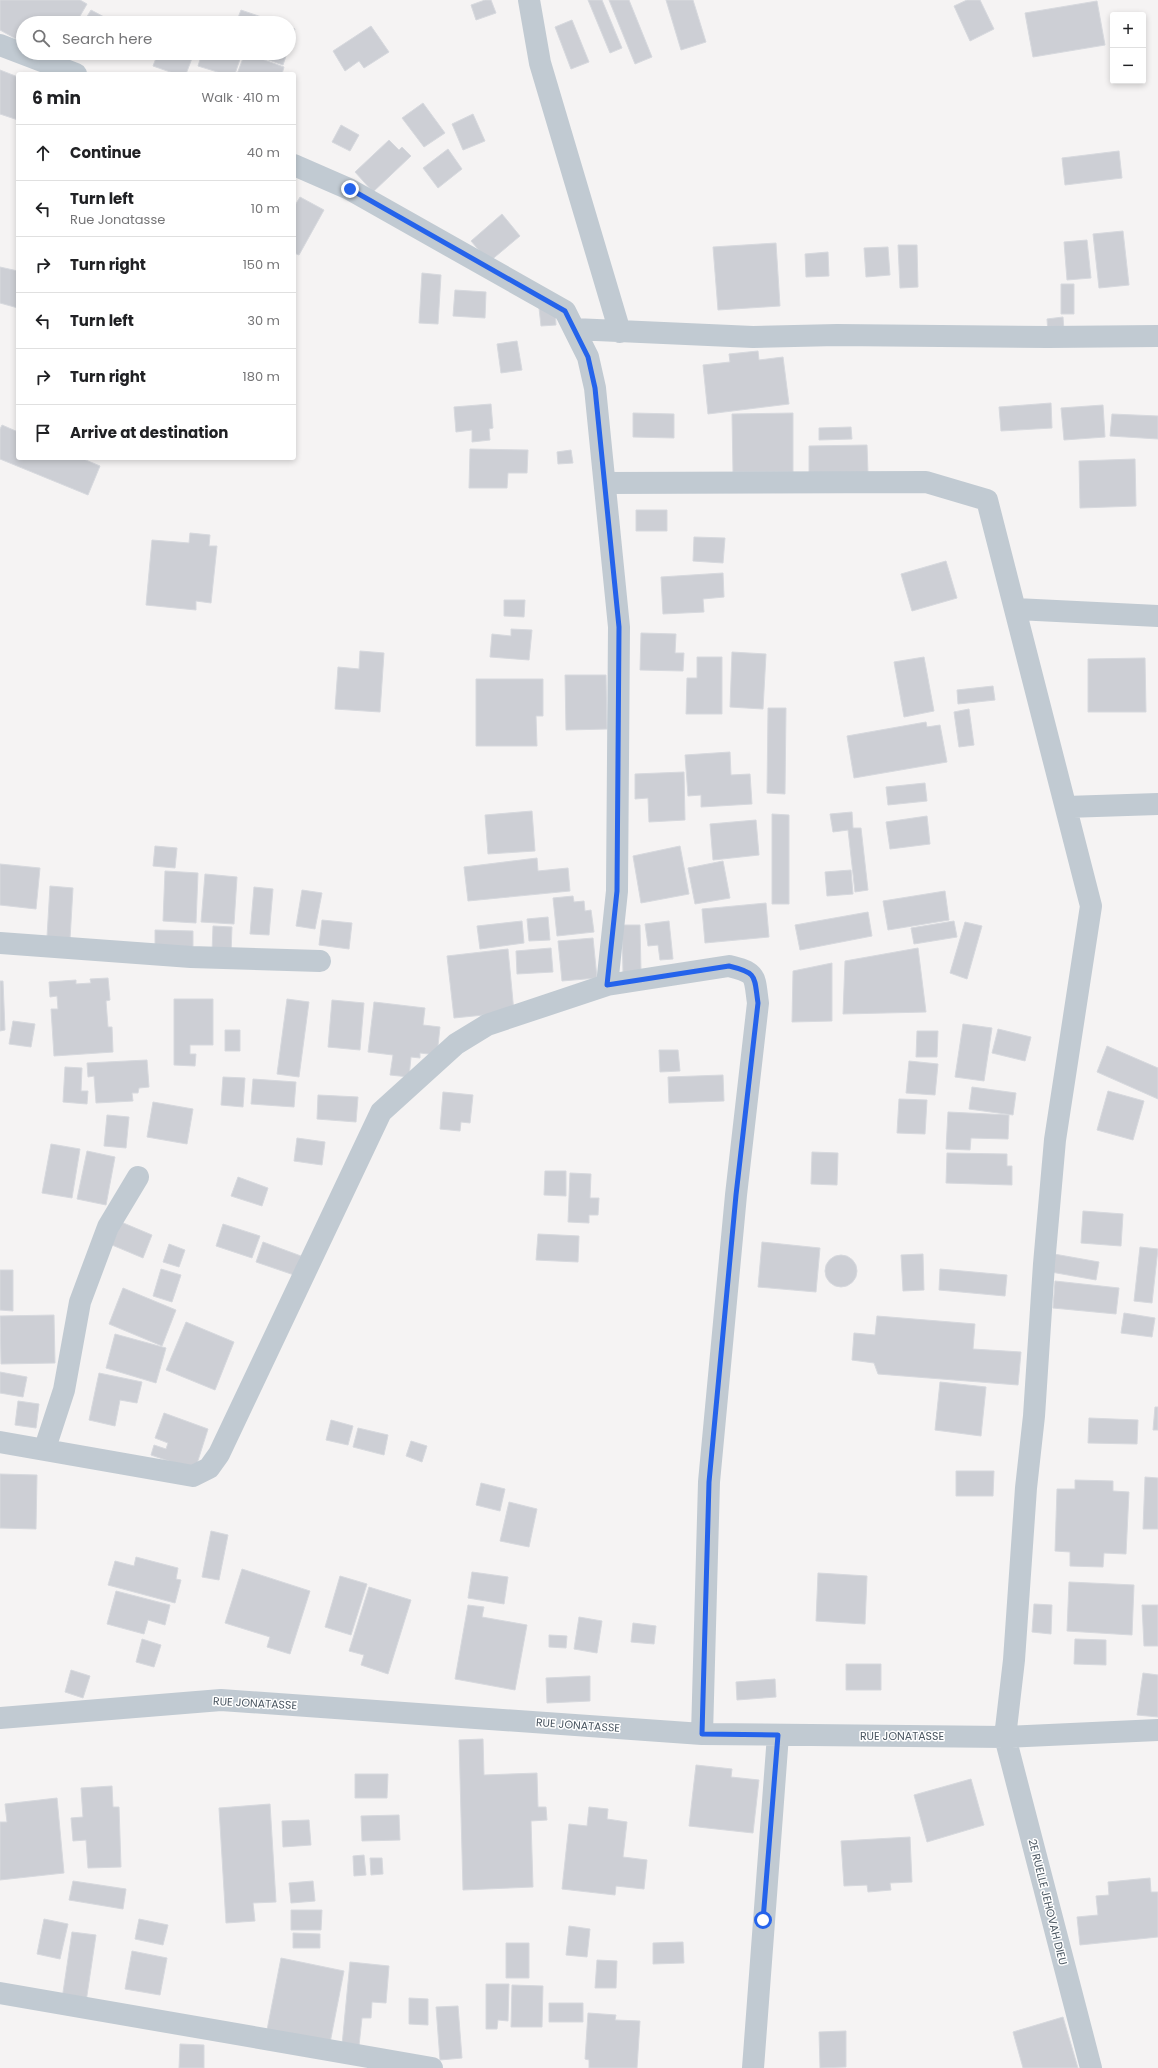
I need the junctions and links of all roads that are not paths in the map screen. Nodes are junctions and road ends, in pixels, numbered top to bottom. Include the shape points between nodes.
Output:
1 (529, 0) edge
2 (0, 45) edge
3 (16, 51) edge
4 (39, 60) edge
5 (71, 72) edge
6 (296, 166) edge
7 (574, 330) junction
8 (620, 332) junction
9 (1158, 336) edge
10 (605, 483) junction
11 (1015, 609) junction
12 (1158, 616) edge
13 (1158, 804) edge
14 (1066, 807) junction
15 (0, 943) edge
16 (320, 961) dead end
17 (607, 985) junction
18 (138, 1177) dead end
19 (0, 1442) edge
20 (44, 1448) junction
21 (0, 1718) edge
22 (1158, 1730) edge
23 (702, 1734) junction
24 (778, 1735) junction
25 (1005, 1737) junction
26 (0, 1993) edge
27 (432, 2068) edge
28 (753, 2068) edge
29 (1091, 2068) edge

1 - 8 street via 540,63
2 - 3 street
4 - 5 street
6 - 7 street via 350,189 565,311
7 - 8 street
7 - 10 street via 588,357 595,388
8 - 9 street via 753,338 837,335
10 - 11 street via 926,482 987,500
10 - 17 street via 619,627 617,891
11 - 12 street
11 - 14 street
13 - 14 street
14 - 25 street via 1091,906 1055,1140 1014,1660
15 - 16 street via 191,957
17 - 20 street via 487,1025 456,1044 381,1112 262,1366 219,1454 209,1468 194,1476
17 - 23 street via 729,966 747,970 754,977 758,1003 736,1195 709,1482
18 - 20 street via 104,1234 80,1302 64,1390
19 - 20 street
21 - 23 street, RUE JONATASSE via 221,1700
22 - 25 street, RUE JONATASSE
23 - 24 street, RUE JONATASSE
24 - 25 street, RUE JONATASSE
24 - 28 street
25 - 29 street, 2E RUELLE JEHOVAH DIEU
26 - 27 street

